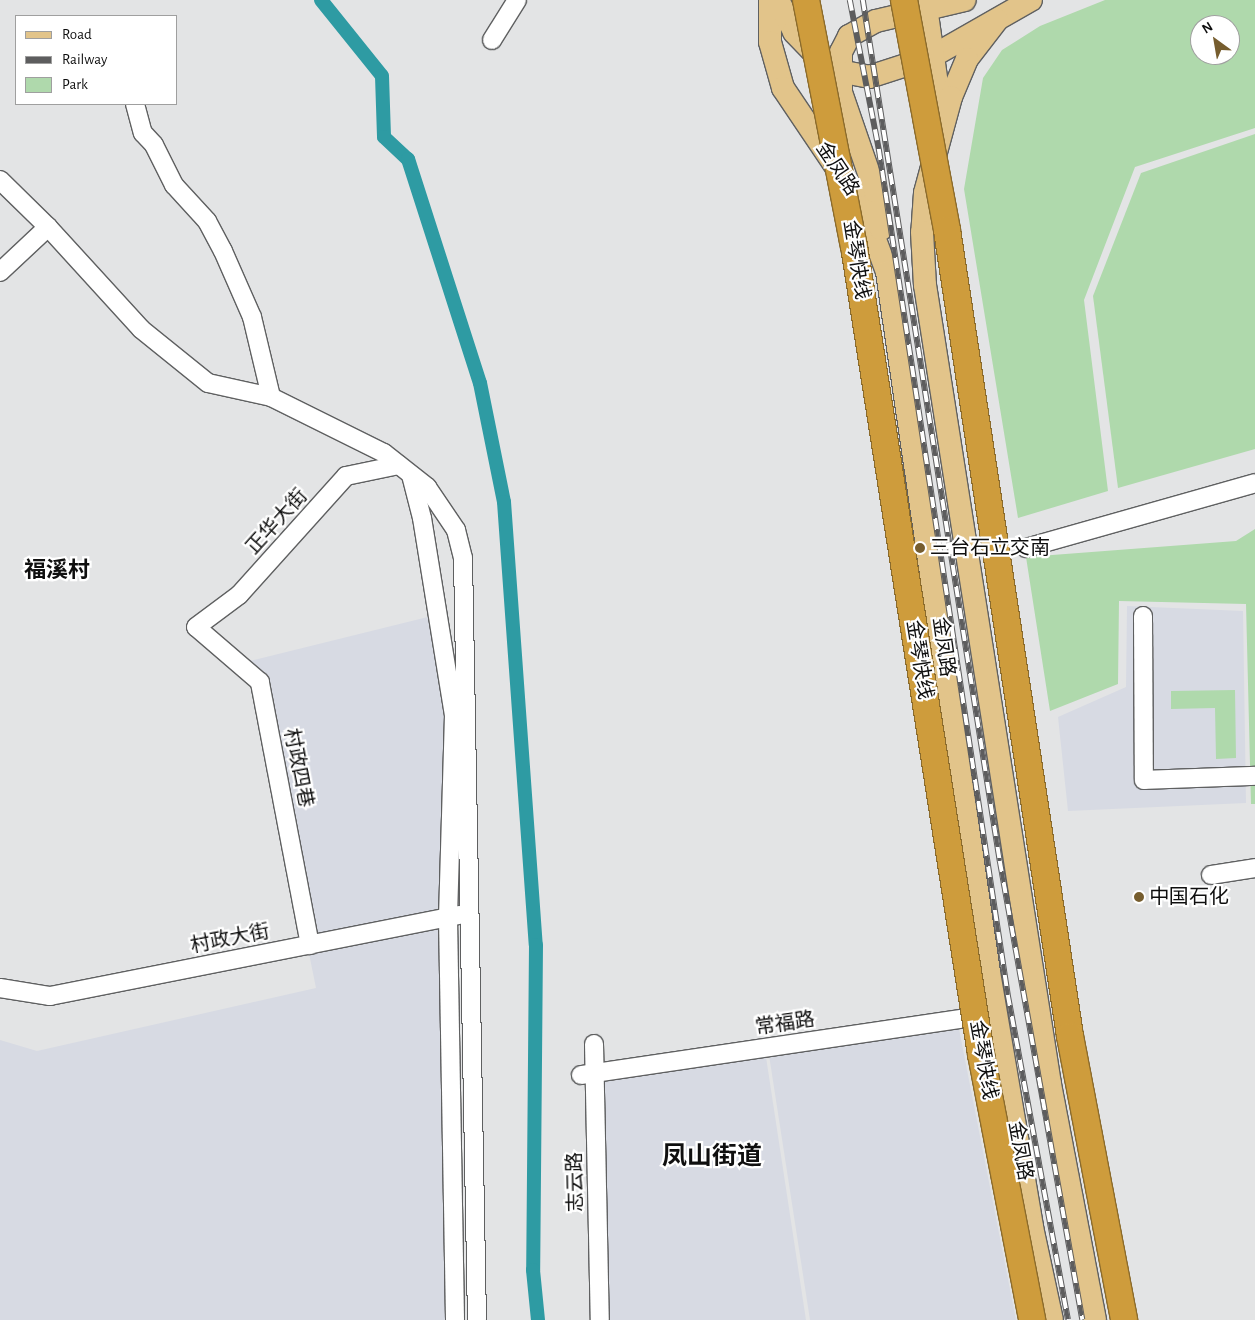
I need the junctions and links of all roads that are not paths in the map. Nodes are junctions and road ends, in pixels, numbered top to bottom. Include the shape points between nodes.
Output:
1 (517, 0) edge
2 (770, 0) edge
3 (778, 0) edge
4 (785, 0) edge
5 (806, 0) edge
6 (822, 0) edge
7 (965, 0) edge
8 (1031, 0) edge
9 (918, 4) edge
10 (997, 20) junction
11 (492, 40) dead end
12 (931, 56) junction
13 (839, 71) junction
14 (135, 105) edge
15 (944, 127) junction
16 (0, 180) edge
17 (48, 227) junction
18 (0, 272) edge
19 (887, 272) junction
20 (271, 397) junction
21 (405, 470) junction
22 (1255, 483) edge
23 (1026, 548) dead end
24 (1143, 616) dead end
25 (196, 627) joint
26 (1255, 776) edge
27 (1255, 868) edge
28 (1211, 875) dead end
29 (469, 914) junction
30 (448, 918) junction
31 (310, 945) junction
32 (0, 988) edge
33 (996, 1014) junction
34 (594, 1044) dead end
35 (588, 1074) junction
36 (455, 1320) edge
37 (476, 1320) edge
38 (600, 1320) edge
39 (1032, 1320) edge
40 (1052, 1320) edge
41 (1095, 1320) edge
42 (1124, 1320) edge

1 - 11 street
2 - 19 main road, 金凤路 via 770,42 783,88 863,207
3 - 13 main road via 801,40 821,60
4 - 6 main road via 797,4
5 - 39 highway, 金琴快线, bridge via 845,190 980,1044
7 - 9 main road
8 - 10 main road
9 - 12 main road, 金凤路
9 - 13 main road via 858,30 844,44
9 - 42 highway, bridge via 947,230 1070,1036
10 - 12 main road
10 - 15 main road via 967,59 951,98
12 - 13 main road via 869,77
12 - 15 main road, 金凤路
13 - 19 main road via 846,110 875,192
14 - 20 street via 143,134 154,145 174,185 207,221 223,251 252,317
15 - 41 main road, 金凤路 via 925,193 922,232 925,284 1050,1084
16 - 17 street
17 - 18 street
17 - 20 street via 141,329 208,383
19 - 33 main road, 金凤路
20 - 21 street via 384,453
21 - 25 street, 正华大街 via 346,476 239,595
21 - 29 street via 427,488 456,530 463,558
21 - 30 street via 422,518 454,715
22 - 23 street
24 - 26 street via 1144,780
25 - 31 street, 村政四巷 via 260,682
27 - 28 street
29 - 30 street, 村政大街
29 - 37 street
30 - 31 street, 村政大街
30 - 36 street
31 - 32 street, 村政大街 via 50,996
33 - 35 street, 常福路
33 - 40 main road, 金凤路 via 1032,1227
34 - 35 street, 志云路
35 - 38 street, 志云路

